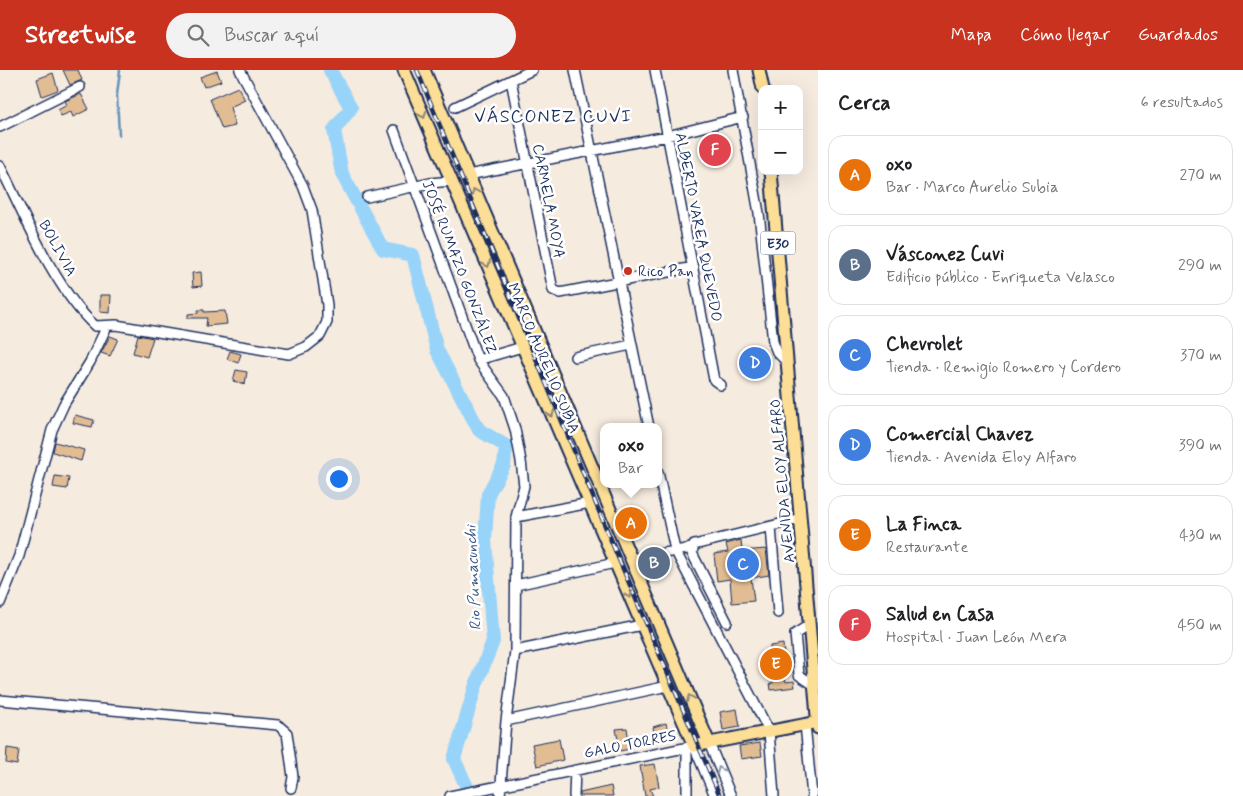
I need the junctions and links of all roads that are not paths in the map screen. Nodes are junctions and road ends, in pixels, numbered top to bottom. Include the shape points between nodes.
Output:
1 (240, 70) edge
2 (404, 70) edge
3 (424, 70) edge
4 (532, 70) edge
5 (575, 70) edge
6 (655, 70) edge
7 (733, 70) edge
8 (759, 70) edge
9 (511, 80) junction
10 (762, 85) edge
11 (80, 87) dead end
12 (455, 107) dead end
13 (743, 117) junction
14 (0, 127) edge
15 (394, 130) dead end
16 (668, 136) junction
17 (592, 152) junction
18 (528, 164) junction
19 (0, 166) edge
20 (468, 175) junction
21 (772, 175) edge
22 (452, 181) junction
23 (414, 187) junction
24 (367, 197) dead end
25 (694, 267) junction
26 (618, 283) junction
27 (107, 326) junction
28 (631, 345) junction
29 (522, 346) junction
30 (575, 357) dead end
31 (478, 360) junction
32 (786, 361) junction
33 (721, 385) dead end
34 (648, 423) edge
35 (600, 487) edge
36 (601, 488) edge
37 (661, 488) edge
38 (590, 503) junction
39 (516, 517) junction
40 (800, 519) junction
41 (771, 527) junction
42 (692, 548) junction
43 (675, 550) junction
44 (631, 560) junction
45 (615, 563) junction
46 (516, 585) junction
47 (3, 590) edge
48 (0, 603) edge
49 (778, 613) dead end
50 (812, 619) edge
51 (728, 622) dead end
52 (642, 625) junction
53 (515, 651) junction
54 (668, 686) junction
55 (0, 700) edge
56 (506, 721) junction
57 (818, 722) edge
58 (805, 724) junction
59 (818, 729) edge
60 (769, 731) junction
61 (709, 743) junction
62 (690, 747) junction
63 (575, 770) junction
64 (501, 785) junction
65 (291, 788) dead end
66 (450, 796) edge
67 (500, 796) edge
68 (574, 796) edge
69 (687, 796) edge
70 (715, 796) edge
71 (731, 796) edge
72 (774, 796) edge
73 (812, 796) edge

1 - 27 street via 303,186 312,210 327,305 327,322 320,336 289,354
2 -> 22 main road, MARCO AURELIO SUBIA
3 - 20 main road, MARCO AURELIO SUBIA
4 - 9 street
5 - 17 street
6 - 16 street, ALBERTO VAREA QUEVEDO
7 - 13 street
8 - 10 main road
9 - 12 street
9 - 18 street, CARMELA MOYA
11 - 14 street
13 - 16 street
13 - 32 street via 759,213 773,342
15 - 23 street, JOSÉ RUMAZO GONZÁLEZ
16 - 17 street
16 - 25 street, ALBERTO VAREA QUEVEDO
17 - 18 street
17 - 26 street
18 - 20 street
18 - 26 street, CARMELA MOYA via 553,290 560,293
19 - 27 street, BOLIVIA via 62,285 94,326
35 -> 20 main road, MARCO AURELIO SUBIA
21 - 32 main road, AVENIDA ELOY ALFARO / E30
22 - 23 street
22 -> 29 main road, MARCO AURELIO SUBIA
23 - 24 street
23 - 31 street, JOSÉ RUMAZO GONZÁLEZ
25 - 26 street
25 - 33 street, ALBERTO VAREA QUEVEDO via 714,380
26 - 28 street
27 - 47 street via 52,430 19,556
28 - 30 street
28 - 34 street
29 - 31 street
29 -> 38 main road, MARCO AURELIO SUBIA
31 - 39 street, JOSÉ RUMAZO GONZÁLEZ via 504,396 515,429 524,486
32 - 40 main road, AVENIDA ELOY ALFARO / E30
44 -> 36 main road, MARCO AURELIO SUBIA
37 - 43 street
38 - 39 street
38 - 45 main road, MARCO AURELIO SUBIA
39 - 46 street, JOSÉ RUMAZO GONZÁLEZ
40 - 41 street
40 - 50 main road, AVENIDA ELOY ALFARO / E30
41 - 42 street
41 - 49 street
42 - 43 street
42 - 51 street
43 - 44 street
43 - 60 street
61 -> 44 main road, MARCO AURELIO SUBIA
45 - 46 street
45 -> 52 main road, MARCO AURELIO SUBIA
46 - 53 street, JOSÉ RUMAZO GONZÁLEZ
47 - 48 street
50 - 57 main road, AVENIDA ELOY ALFARO / E30
52 - 53 street
52 - 54 main road, MARCO AURELIO SUBIA
53 - 56 street, JOSÉ RUMAZO GONZÁLEZ
54 - 56 street
54 - 62 main road, MARCO AURELIO SUBIA
55 - 65 street via 278,725 287,733 293,776
56 - 64 street, JOSÉ RUMAZO GONZÁLEZ
57 - 58 main road, GALO TORRES
57 - 59 main road, AVENIDA ELOY ALFARO / E30
58 - 60 main road, GALO TORRES
58 - 73 street
60 - 61 main road, GALO TORRES
60 - 72 street
61 - 62 main road, GALO TORRES
71 -> 61 street, MARCO AURELIO SUBIA
62 - 63 street, GALO TORRES
62 - 69 street
62 - 70 street, MARCO AURELIO SUBIA
63 - 64 street, GALO TORRES
63 - 68 street
64 - 66 street, GALO TORRES
64 - 67 street, JOSÉ RUMAZO GONZÁLEZ

